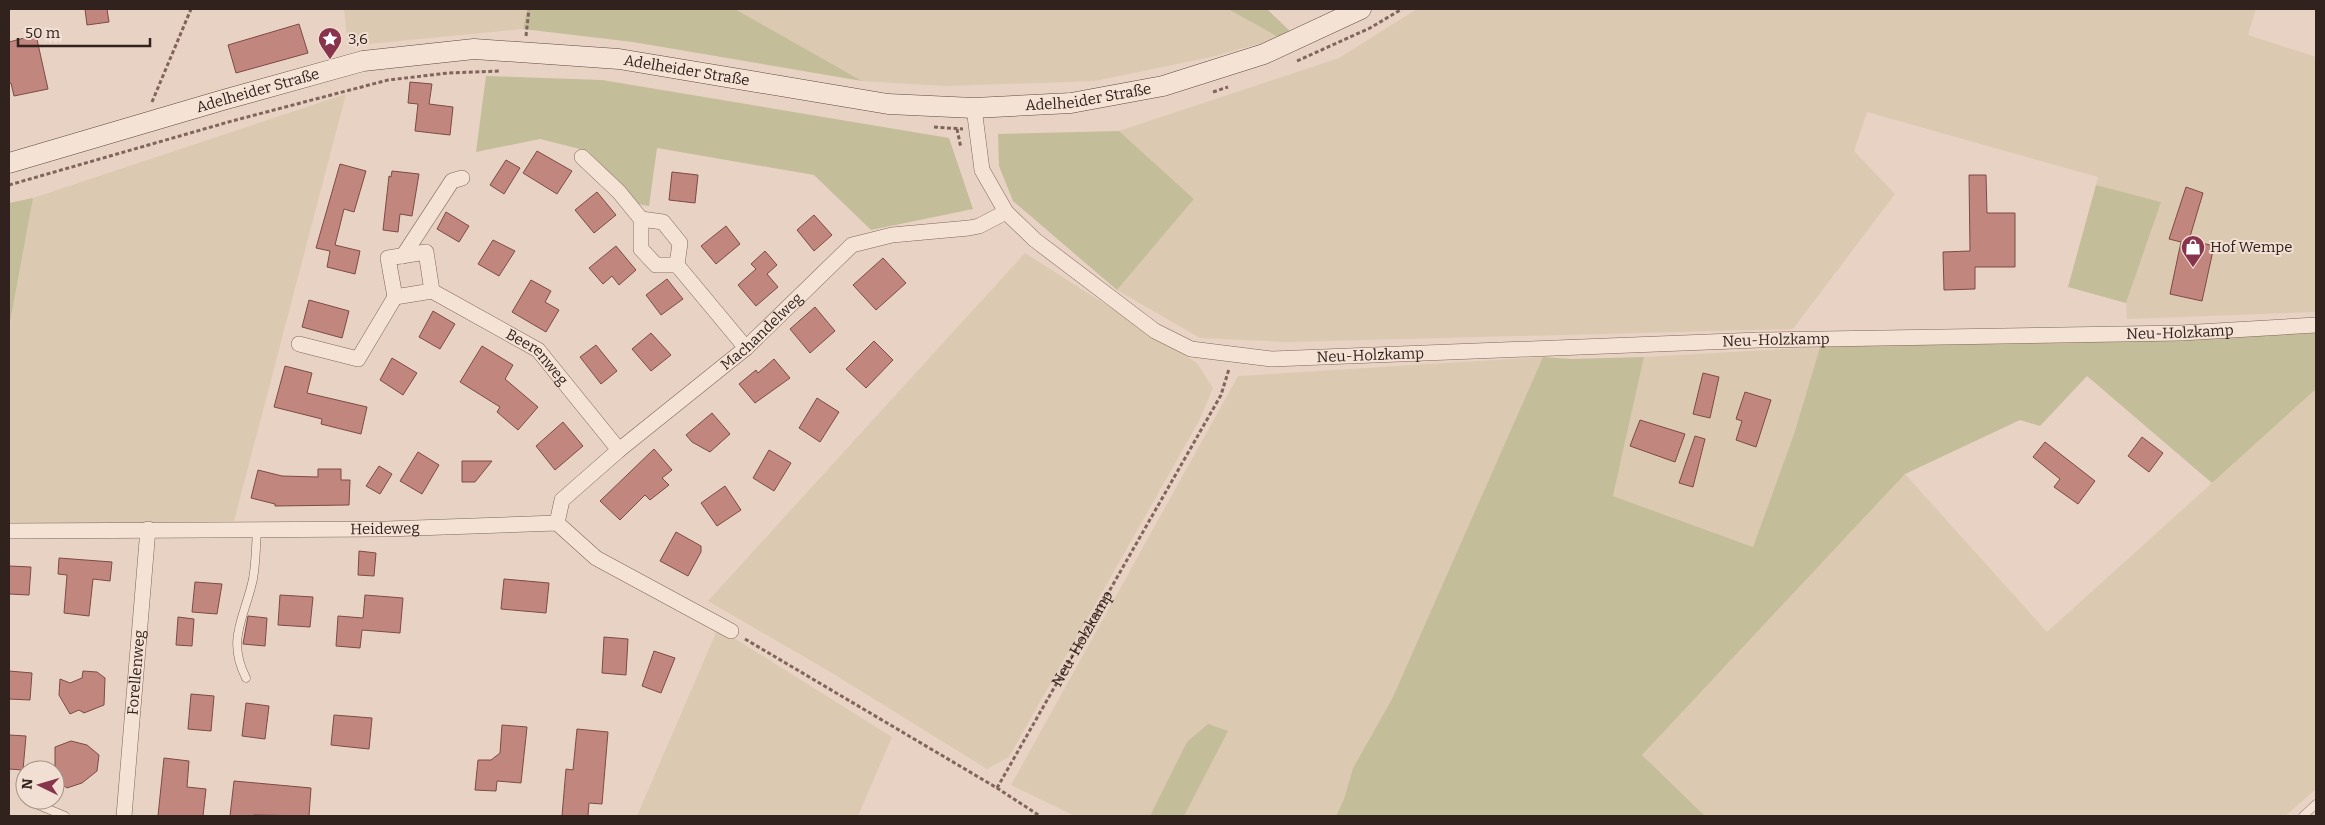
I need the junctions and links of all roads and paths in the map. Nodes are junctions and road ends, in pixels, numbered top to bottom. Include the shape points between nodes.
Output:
1 (191, 9) edge
2 (528, 9) edge
3 (1361, 9) edge
4 (524, 52) junction
5 (502, 71) dead end
6 (974, 108) junction
7 (144, 123) junction
8 (930, 126) dead end
9 (975, 129) junction
10 (582, 157) dead end
11 (9, 163) edge
12 (462, 178) dead end
13 (9, 185) edge
14 (1006, 212) junction
15 (641, 219) junction
16 (404, 256) junction
17 (677, 265) junction
18 (432, 291) junction
19 (395, 297) junction
20 (2316, 325) edge
21 (299, 344) dead end
22 (746, 348) junction
23 (1234, 355) junction
24 (619, 450) junction
25 (557, 523) junction
26 (148, 529) junction
27 (257, 529) junction
28 (9, 530) edge
29 (731, 631) joint
30 (246, 678) dead end
31 (997, 788) junction
32 (2316, 804) edge
33 (50, 810) edge
34 (65, 816) edge
35 (124, 816) edge
36 (1040, 816) edge
37 (2303, 816) edge

1 - 7 path
2 - 4 path
3 - 6 street, Adelheider Straße via 1264,54 1163,86 1071,103
4 - 6 street, Adelheider Straße via 619,59 888,104
4 - 7 street, Adelheider Straße via 474,49 363,61
5 - 13 path via 388,80
6 - 9 street, Neu-Holzkamp
7 - 11 street, Adelheider Straße
8 - 9 path
9 - 14 street, Neu-Holzkamp via 982,170
10 - 15 street via 619,192
12 - 16 street via 452,181
14 - 22 street, Machandelweg via 979,226 892,235 852,245
14 - 23 street, Neu-Holzkamp via 1036,240 1155,332 1191,349
15 - 17 street via 663,222 680,243
15 - 17 street via 641,249 656,264
16 - 18 street via 426,252
16 - 19 street via 388,258
17 - 22 street
18 - 19 street
18 - 24 street, Beerenweg via 538,350
19 - 21 street via 358,360
20 - 23 street, Neu-Holzkamp via 2180,333 1750,340 1272,358
22 - 24 street, Machandelweg
23 - 31 path, Neu-Holzkamp via 1221,395
24 - 25 street, Machandelweg via 562,500
25 - 27 street, Heideweg via 386,529
25 - 29 street via 596,558
26 - 27 street, Heideweg
26 - 28 street, Heideweg
26 - 35 street, Forellenweg
27 - 30 lane via 253,576 240,618 236,650
29 - 31 path
31 - 36 path
32 - 37 lane
33 - 34 lane

